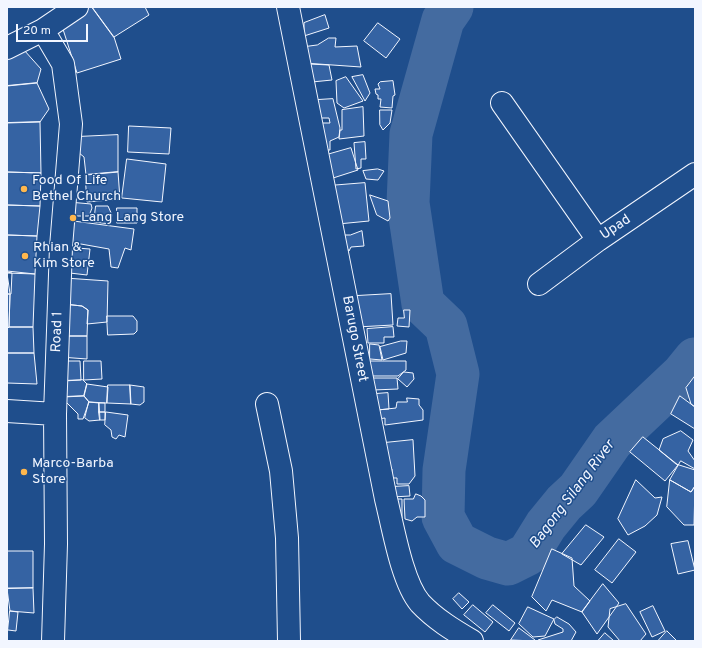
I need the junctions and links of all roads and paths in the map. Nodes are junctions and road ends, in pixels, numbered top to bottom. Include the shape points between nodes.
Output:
1 (77, 7) edge
2 (288, 7) edge
3 (43, 30) junction
4 (7, 48) edge
5 (502, 103) dead end
6 (695, 174) edge
7 (598, 240) junction
8 (539, 284) dead end
9 (267, 404) dead end
10 (7, 411) edge
11 (55, 414) junction
12 (53, 641) edge
13 (289, 641) edge
14 (472, 641) edge

1 - 3 street
2 - 14 street, Barugo Street via 386,499 406,576 420,603 438,620
3 - 4 street
3 - 11 street, Road 1 via 63,64 71,124 61,248
5 - 7 street
6 - 7 street, Upad
7 - 8 street, Upad
9 - 13 street via 281,471 287,531
10 - 11 street
11 - 12 street, Road 1 via 56,544

